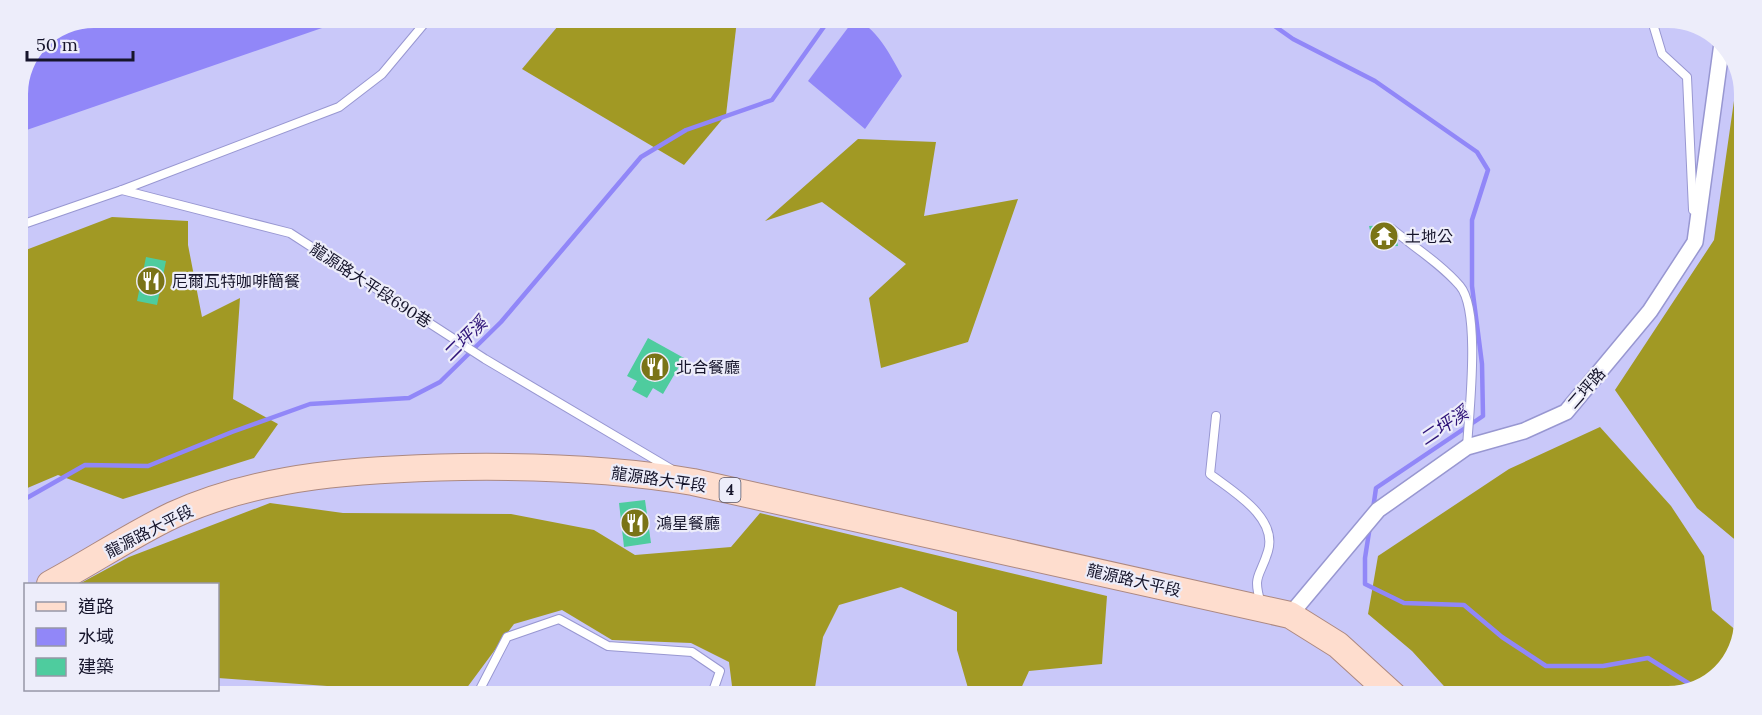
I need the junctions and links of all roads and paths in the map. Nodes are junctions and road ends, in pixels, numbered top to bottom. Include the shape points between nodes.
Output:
1 (420, 28) edge
2 (1654, 28) edge
3 (1720, 55) edge
4 (122, 190) junction
5 (29, 222) edge
6 (1392, 229) dead end
7 (1695, 242) junction
8 (1216, 416) dead end
9 (1467, 447) junction
10 (693, 482) junction
11 (54, 583) edge
12 (1263, 609) junction
13 (1290, 615) junction
14 (482, 686) edge
15 (715, 686) edge
16 (1384, 686) edge

1 - 4 lane via 382,74 339,107
2 - 7 lane via 1662,54 1688,77
3 - 7 street, 二坪路
4 - 5 lane
4 - 10 lane, 龍源路大平段690巷 via 290,233 485,359
6 - 9 lane via 1461,287 1470,306
7 - 9 street, 二坪路 via 1650,311 1566,412 1524,431
8 - 12 lane via 1210,474 1250,504 1269,533 1269,549 1255,583
9 - 13 street, 二坪路 via 1378,510
10 - 11 main road, 龍源路大平段 / 4 via 640,473 522,467 404,468 284,481 224,496 173,515
10 - 12 main road, 龍源路大平段 / 4
12 - 13 main road, 龍源路大平段 / 4
13 - 16 main road, 龍源路大平段 / 4 via 1338,645
14 - 15 lane via 507,637 559,618 608,646 692,652 720,671

